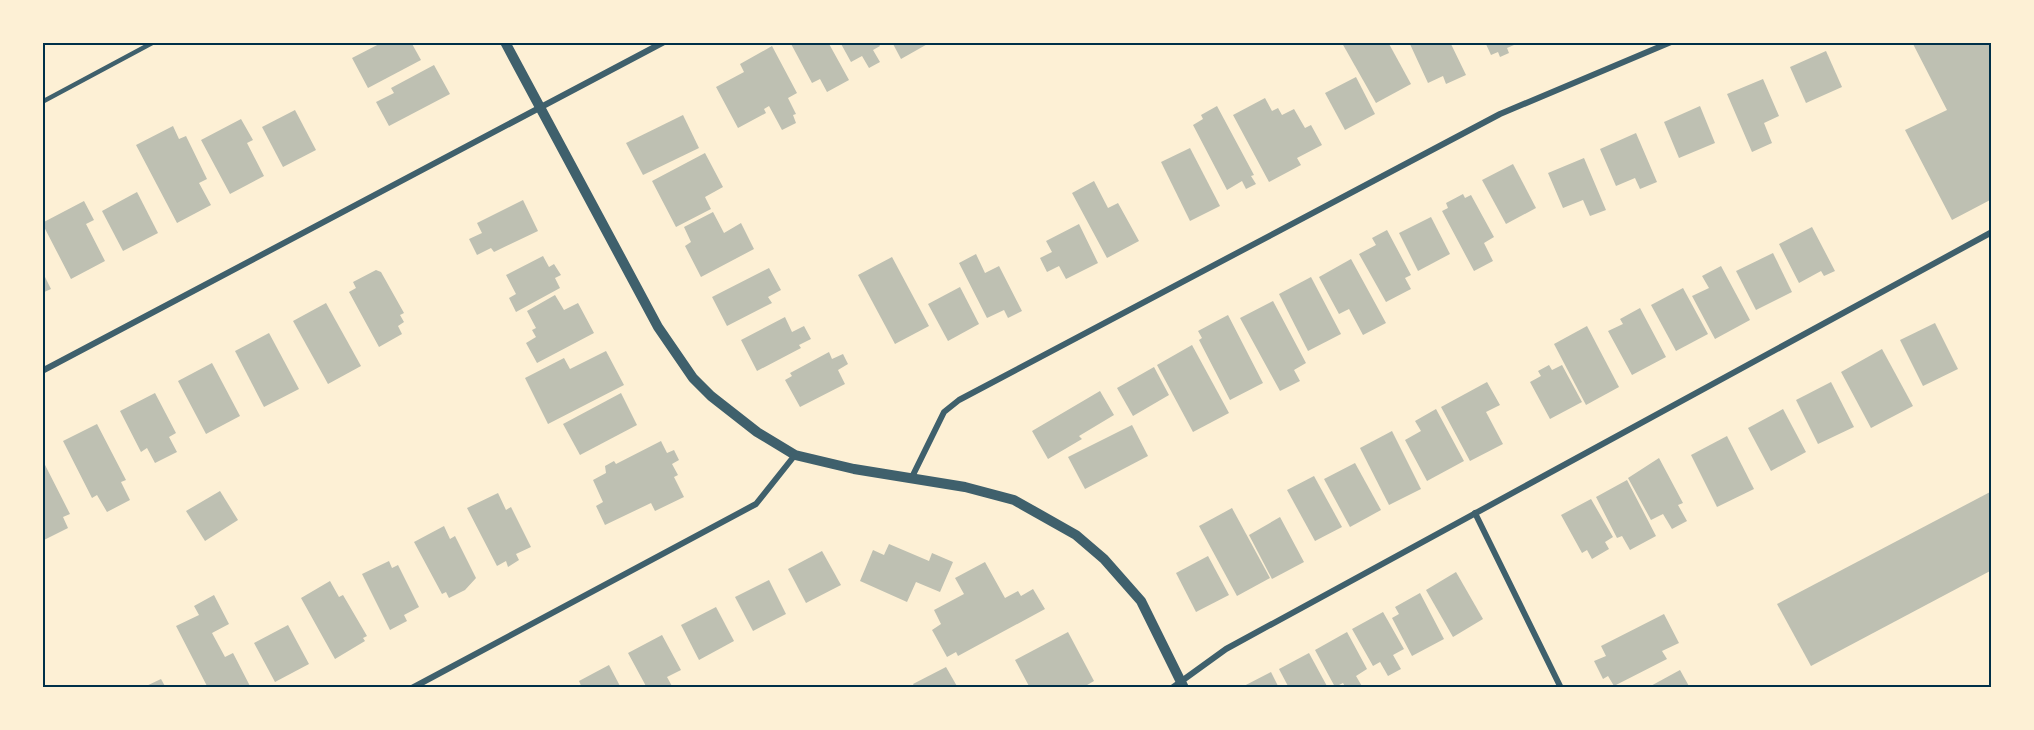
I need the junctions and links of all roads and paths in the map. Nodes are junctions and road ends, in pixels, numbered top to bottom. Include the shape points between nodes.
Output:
1 (154, 42) edge
2 (505, 42) edge
3 (664, 42) edge
4 (1671, 42) edge
5 (42, 102) edge
6 (541, 107) junction
7 (1992, 232) edge
8 (42, 371) edge
9 (795, 455) junction
10 (912, 477) junction
11 (1475, 513) junction
12 (1179, 686) edge
13 (412, 688) edge
14 (1561, 688) edge

1 - 5 lane
2 - 6 street
3 - 6 street
4 - 10 street via 1500,114 959,399 944,412
6 - 8 street
6 - 9 street via 658,327 693,378 740,420
7 - 11 street
9 - 10 street
9 - 13 street via 756,504
10 - 12 street via 1014,500 1076,535 1104,559 1141,601
11 - 12 street via 1226,649
11 - 14 street

